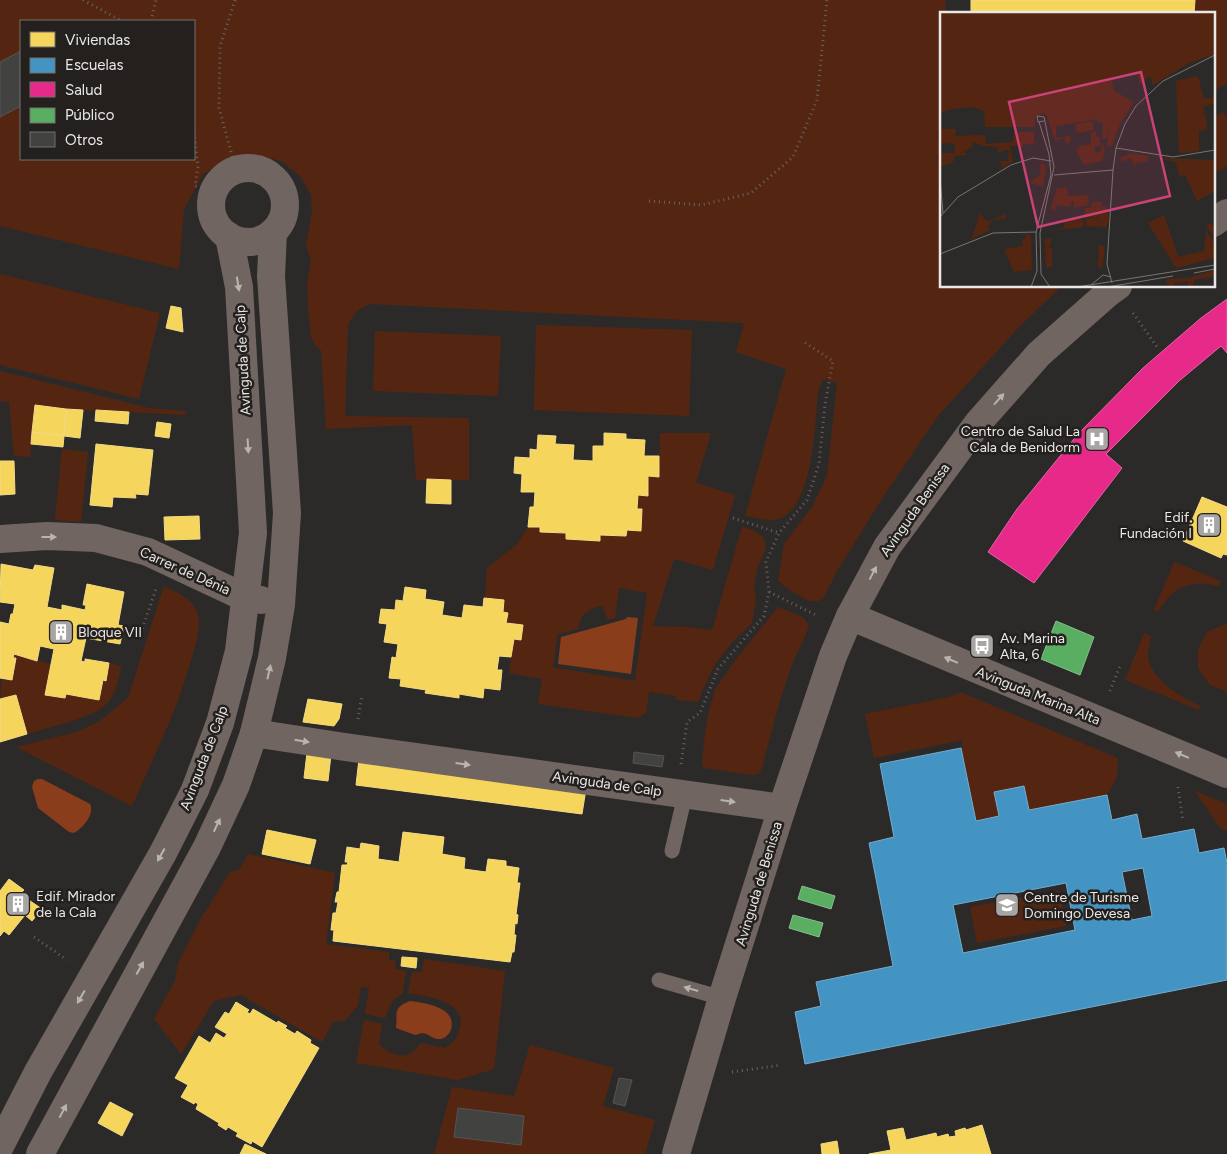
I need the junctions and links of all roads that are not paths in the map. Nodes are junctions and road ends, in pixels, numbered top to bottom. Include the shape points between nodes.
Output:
1 (1227, 214) edge
2 (1214, 222) edge
3 (273, 232) junction
4 (229, 236) junction
5 (1116, 288) edge
6 (0, 539) edge
7 (244, 597) junction
8 (281, 605) junction
9 (850, 616) junction
10 (254, 733) junction
11 (1227, 774) edge
12 (683, 782) junction
13 (782, 808) junction
14 (672, 851) dead end
15 (659, 980) dead end
16 (722, 998) junction
17 (0, 1146) edge
18 (40, 1154) edge
19 (676, 1154) edge

1 - 2 street
3 - 4 street via 252,242
3 - 4 street via 285,211 281,188 264,172 241,168 219,180 210,204 219,228
3 - 8 street via 271,276 287,513
4 -> 7 street, Avinguda de Calp via 239,287 253,532
9 -> 5 street, Avinguda Benissa via 887,547 978,423 1039,354
6 -> 7 street, Carrer de Dénia via 46,536 96,538 148,552
7 - 8 street, Carrer de Dénia
7 -> 17 street, Avinguda de Calp via 238,651 220,723 194,790 163,853
10 -> 8 street
11 -> 9 street, Avinguda Marina Alta
9 - 13 street, Avinguda de Benissa via 833,656
10 -> 12 street, Avinguda de Calp
18 -> 10 street via 207,846 236,785
12 -> 13 street, Avinguda de Calp
12 - 14 lane
13 - 16 street, Avinguda de Benissa
16 -> 15 lane
16 - 19 street, Avinguda de Benissa

